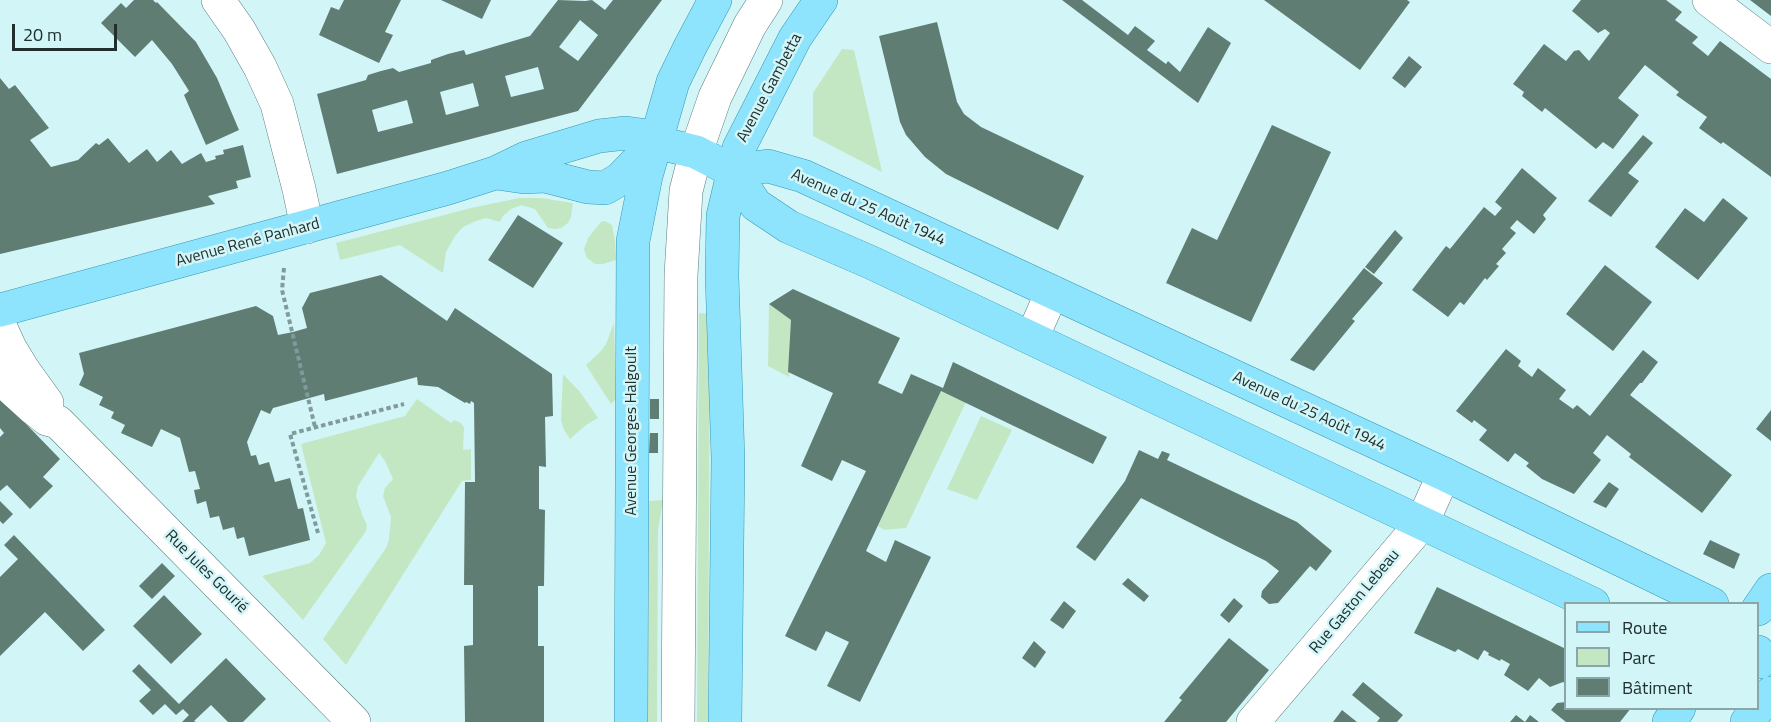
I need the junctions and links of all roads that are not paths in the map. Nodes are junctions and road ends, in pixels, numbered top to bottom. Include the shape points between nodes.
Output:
1 (218, 0) edge
2 (715, 0) edge
3 (766, 0) edge
4 (821, 0) edge
5 (1709, 0) edge
6 (1771, 47) edge
7 (655, 142) junction
8 (696, 152) junction
9 (733, 171) junction
10 (495, 172) junction
11 (293, 230) junction
12 (1052, 292) junction
13 (0, 310) edge
14 (0, 326) edge
15 (1032, 338) junction
16 (0, 378) edge
17 (58, 422) junction
18 (1444, 474) junction
19 (1422, 523) junction
20 (1771, 590) edge
21 (1591, 602) edge
22 (1710, 602) edge
23 (1759, 608) edge
24 (1771, 693) edge
25 (1759, 708) edge
26 (1757, 710) edge
27 (354, 722) edge
28 (631, 722) edge
29 (678, 722) edge
30 (725, 722) edge
31 (1253, 722) edge
32 (1747, 722) edge

1 - 11 street via 260,67 277,104 299,189
2 - 7 main road via 673,82
3 - 8 street via 720,87
4 - 9 main road, Avenue Gambetta via 786,54 739,148
5 - 6 street
7 - 8 main road, Avenue René Panhard
7 - 10 main road, Avenue René Panhard via 626,133 599,136 526,158
7 - 10 main road, Avenue René Panhard via 620,179 605,188 545,176
7 - 28 main road, Avenue Georges Halgoult via 633,241
8 - 9 main road, Avenue René Panhard
8 - 29 street via 687,191 681,275
9 - 12 main road, Avenue du 25 Août 1944 via 768,166 803,176
9 - 15 main road via 756,205 789,227
9 - 30 main road, Avenue Gambetta via 723,216 722,276 728,459
10 - 11 main road, Avenue René Panhard
11 - 13 main road, Avenue René Panhard
12 - 15 street
12 - 18 main road, Avenue du 25 Août 1944
14 - 17 street, Rue Jules Gourié
15 - 19 main road
16 - 17 street, Rue Jules Gourié via 47,419
17 - 27 street, Rue Jules Gourié
18 - 19 street, Rue Gaston Lebeau
18 - 22 main road, Avenue du 25 Août 1944
19 - 21 main road
19 - 31 street, Rue Gaston Lebeau
20 - 23 main road
24 - 25 main road
26 - 32 main road

